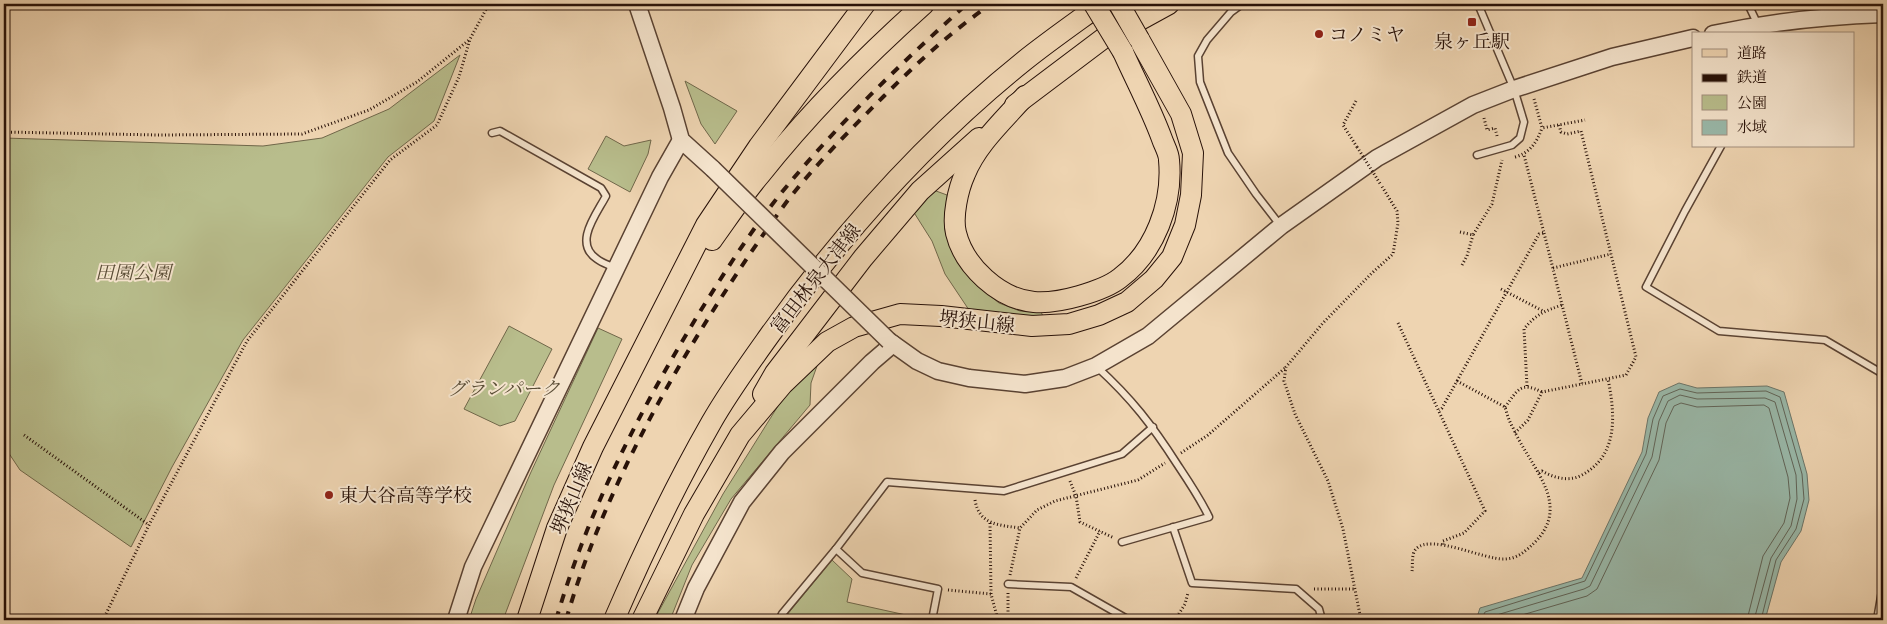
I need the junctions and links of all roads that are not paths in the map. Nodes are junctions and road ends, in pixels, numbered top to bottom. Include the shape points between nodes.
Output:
1 (638, 4) edge
2 (865, 4) edge
3 (877, 4) edge
4 (924, 4) edge
5 (1094, 4) edge
6 (1101, 4) edge
7 (1119, 4) edge
8 (1149, 4) edge
9 (1169, 4) edge
10 (1242, 4) edge
11 (1478, 4) edge
12 (1748, 4) edge
13 (1883, 14) edge
14 (1758, 25) junction
15 (1723, 32) edge
16 (1692, 38) edge
17 (1082, 53) junction
18 (1514, 88) junction
19 (1025, 96) junction
20 (796, 97) junction
21 (492, 133) dead end
22 (681, 140) junction
23 (1721, 148) edge
24 (1477, 155) dead end
25 (1281, 226) junction
26 (616, 269) junction
27 (891, 342) junction
28 (1096, 366) junction
29 (1883, 374) edge
30 (626, 380) junction
31 (1153, 427) junction
32 (740, 435) junction
33 (1173, 527) junction
34 (1122, 542) road end
35 (836, 549) junction
36 (1008, 584) road end
37 (1883, 585) edge
38 (456, 620) edge
39 (526, 620) edge
40 (614, 620) edge
41 (642, 620) edge
42 (683, 620) edge
43 (779, 620) edge
44 (932, 620) edge
45 (1129, 620) edge
46 (1322, 620) edge
47 (1877, 620) edge

1 - 22 street
2 - 20 main road
3 - 20 main road
4 - 30 main road via 825,100 760,175 710,243
5 - 19 main road, 堺狭山線, bridge via 1123,52 1169,159 1168,193 1152,240 1138,262 1119,279 1094,292 1033,302 1009,295 987,282 967,259 956,232 956,203 964,174 978,150
6 - 40 main road, 富田林泉大津線 via 1024,61 907,168 795,300 712,421 641,558
7 - 32 main road, 堺狭山線, bridge via 1182,114 1193,154 1191,195 1185,225 1172,257 1154,279 1127,302 1069,324 1032,326 900,314 854,327 827,342 783,384
8 - 17 main road
9 - 17 main road
10 - 25 lane via 1207,40 1198,56 1200,82 1228,153
11 - 18 lane
12 - 14 lane
13 - 14 street
14 - 15 street
16 - 18 street via 1612,57
17 - 19 main road
18 - 24 lane via 1524,122 1520,138 1512,145
18 - 25 street via 1473,105 1377,158
19 - 32 main road via 920,190 775,373
20 - 30 main road via 706,226
21 - 26 lane via 500,131 600,188 606,196 585,237 587,249 596,259
22 - 26 street
22 - 27 street, bridge
23 - 29 lane via 1646,287 1718,331 1825,340
25 - 28 street via 1148,336
26 - 38 street via 473,567
27 - 28 street via 917,361 938,371 969,378 1024,384 1065,378
27 - 42 street via 782,452 742,502 696,588
28 - 31 lane via 1124,392
30 - 39 main road, 堺狭山線 via 557,528
31 - 33 lane via 1209,517
31 - 35 lane via 1122,454 1004,491 886,482
32 - 41 main road, 堺狭山線 via 694,514
33 - 34 lane
33 - 46 lane via 1192,583 1296,589 1319,609
35 - 43 lane
35 - 44 lane via 862,573 938,589
36 - 45 lane via 1071,587
37 - 47 lane

